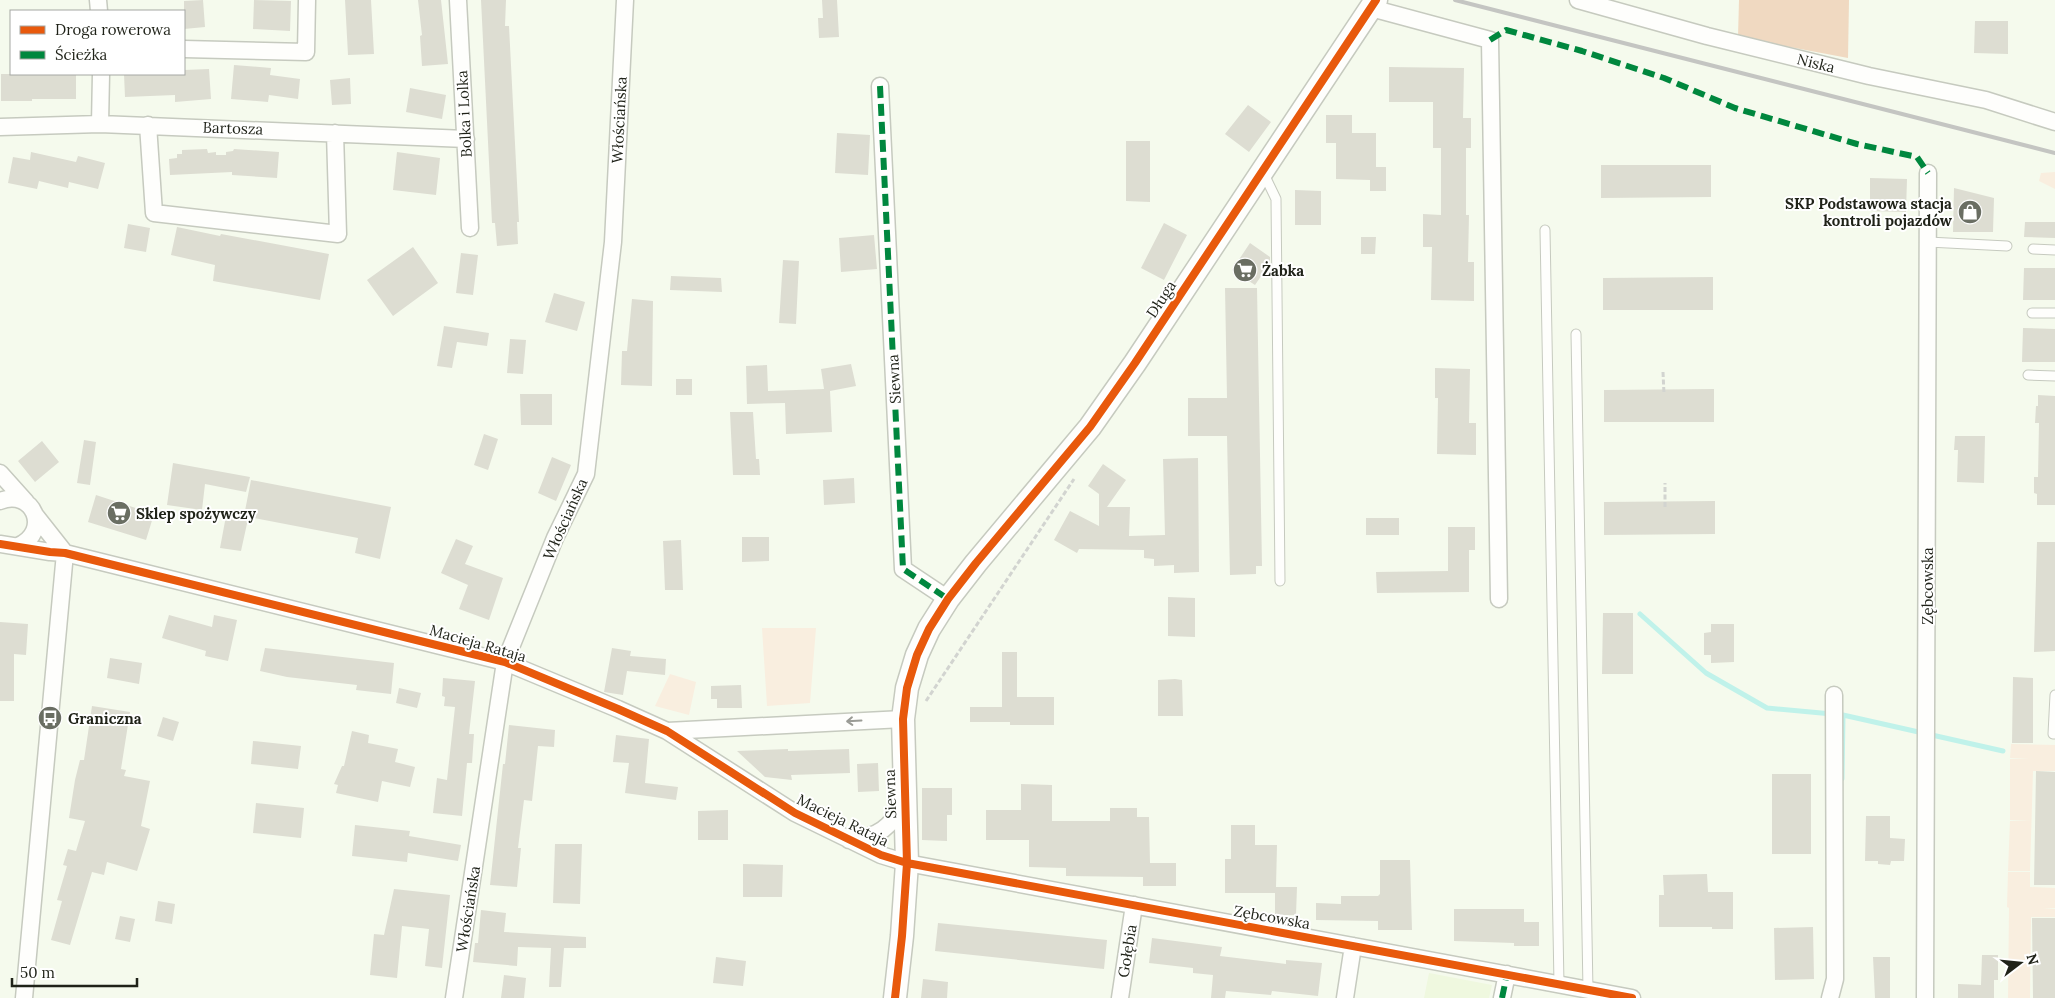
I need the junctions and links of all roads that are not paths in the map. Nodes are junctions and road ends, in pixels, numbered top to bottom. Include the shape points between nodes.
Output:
1 (306, 0) edge
2 (458, 0) edge
3 (625, 0) edge
4 (1578, 0) edge
5 (1373, 4) edge
6 (185, 49) edge
7 (101, 75) edge
8 (880, 86) dead end
9 (2055, 122) edge
10 (100, 124) junction
11 (148, 125) junction
12 (0, 127) edge
13 (334, 133) junction
14 (466, 139) junction
15 (1262, 170) junction
16 (1928, 173) dead end
17 (470, 228) dead end
18 (1545, 230) dead end
19 (1928, 242) junction
20 (2007, 246) dead end
21 (2033, 249) dead end
22 (2055, 250) edge
23 (2032, 313) dead end
24 (2055, 313) edge
25 (1576, 334) dead end
26 (2028, 375) dead end
27 (2055, 376) edge
28 (1, 479) edge
29 (0, 501) edge
30 (31, 508) junction
31 (0, 544) edge
32 (18, 546) junction
33 (65, 553) junction
34 (1280, 580) dead end
35 (948, 599) junction
36 (1499, 599) dead end
37 (505, 662) junction
38 (1834, 695) dead end
39 (2055, 695) edge
40 (912, 714) junction
41 (667, 731) junction
42 (2055, 734) edge
43 (904, 801) junction
44 (849, 840) junction
45 (907, 863) junction
46 (1134, 904) junction
47 (1353, 946) junction
48 (1507, 974) junction
49 (1559, 984) junction
50 (1588, 990) junction
51 (24, 998) edge
52 (454, 998) edge
53 (895, 998) edge
54 (1120, 998) edge
55 (1345, 998) edge
56 (1502, 998) edge
57 (1632, 998) edge
58 (1830, 998) edge
59 (1925, 998) edge

1 - 6 street via 306,52
2 - 14 street, Bolka i Lolka
3 - 37 street, Włościańska via 613,242 586,474 555,538
4 - 9 street, Niska via 1831,67 1986,100
5 - 15 street, Długa
5 - 36 street via 1490,40
7 - 10 street
8 - 35 street, Siewna via 903,568
10 - 11 street, Bartosza
10 - 12 street, Bartosza
11 - 13 street, Bartosza
11 - 13 street via 154,213 338,234
13 - 14 street, Bartosza
14 - 17 street, Bolka i Lolka
15 - 34 lane via 1276,199
15 - 35 street, Długa via 1090,427
16 - 19 street, Zębcowska
18 - 49 lane
19 - 20 lane
19 - 59 street, Zębcowska
21 - 22 lane
23 - 24 lane
25 - 50 lane
26 - 27 lane
28 - 30 street
29 - 30 street via 13,498
30 - 32 street via 35,530 26,543
30 - 33 street
31 - 32 street, Macieja Rataja
32 - 33 street, Macieja Rataja
33 - 37 street, Macieja Rataja
33 - 51 street
35 - 40 street, Siewna via 929,628 917,655 907,688
37 - 41 street, Macieja Rataja
37 - 52 street, Włościańska
38 - 58 street via 1835,979
39 - 42 lane
40 -> 41 street, Macieja Rataja
40 - 43 street, Siewna
41 - 44 street, Macieja Rataja via 795,813
43 - 44 street via 897,816 882,830 865,839
43 - 45 street, Siewna
44 - 45 street, Macieja Rataja via 880,855
45 - 46 street, Zębcowska
45 - 53 street, Siewna
46 - 47 street, Zębcowska
46 - 54 street, Gołębia
47 - 48 street, Zębcowska
47 - 55 street
48 - 49 street, Zębcowska
48 - 56 street
49 - 50 street, Zębcowska
50 - 57 street, Zębcowska

